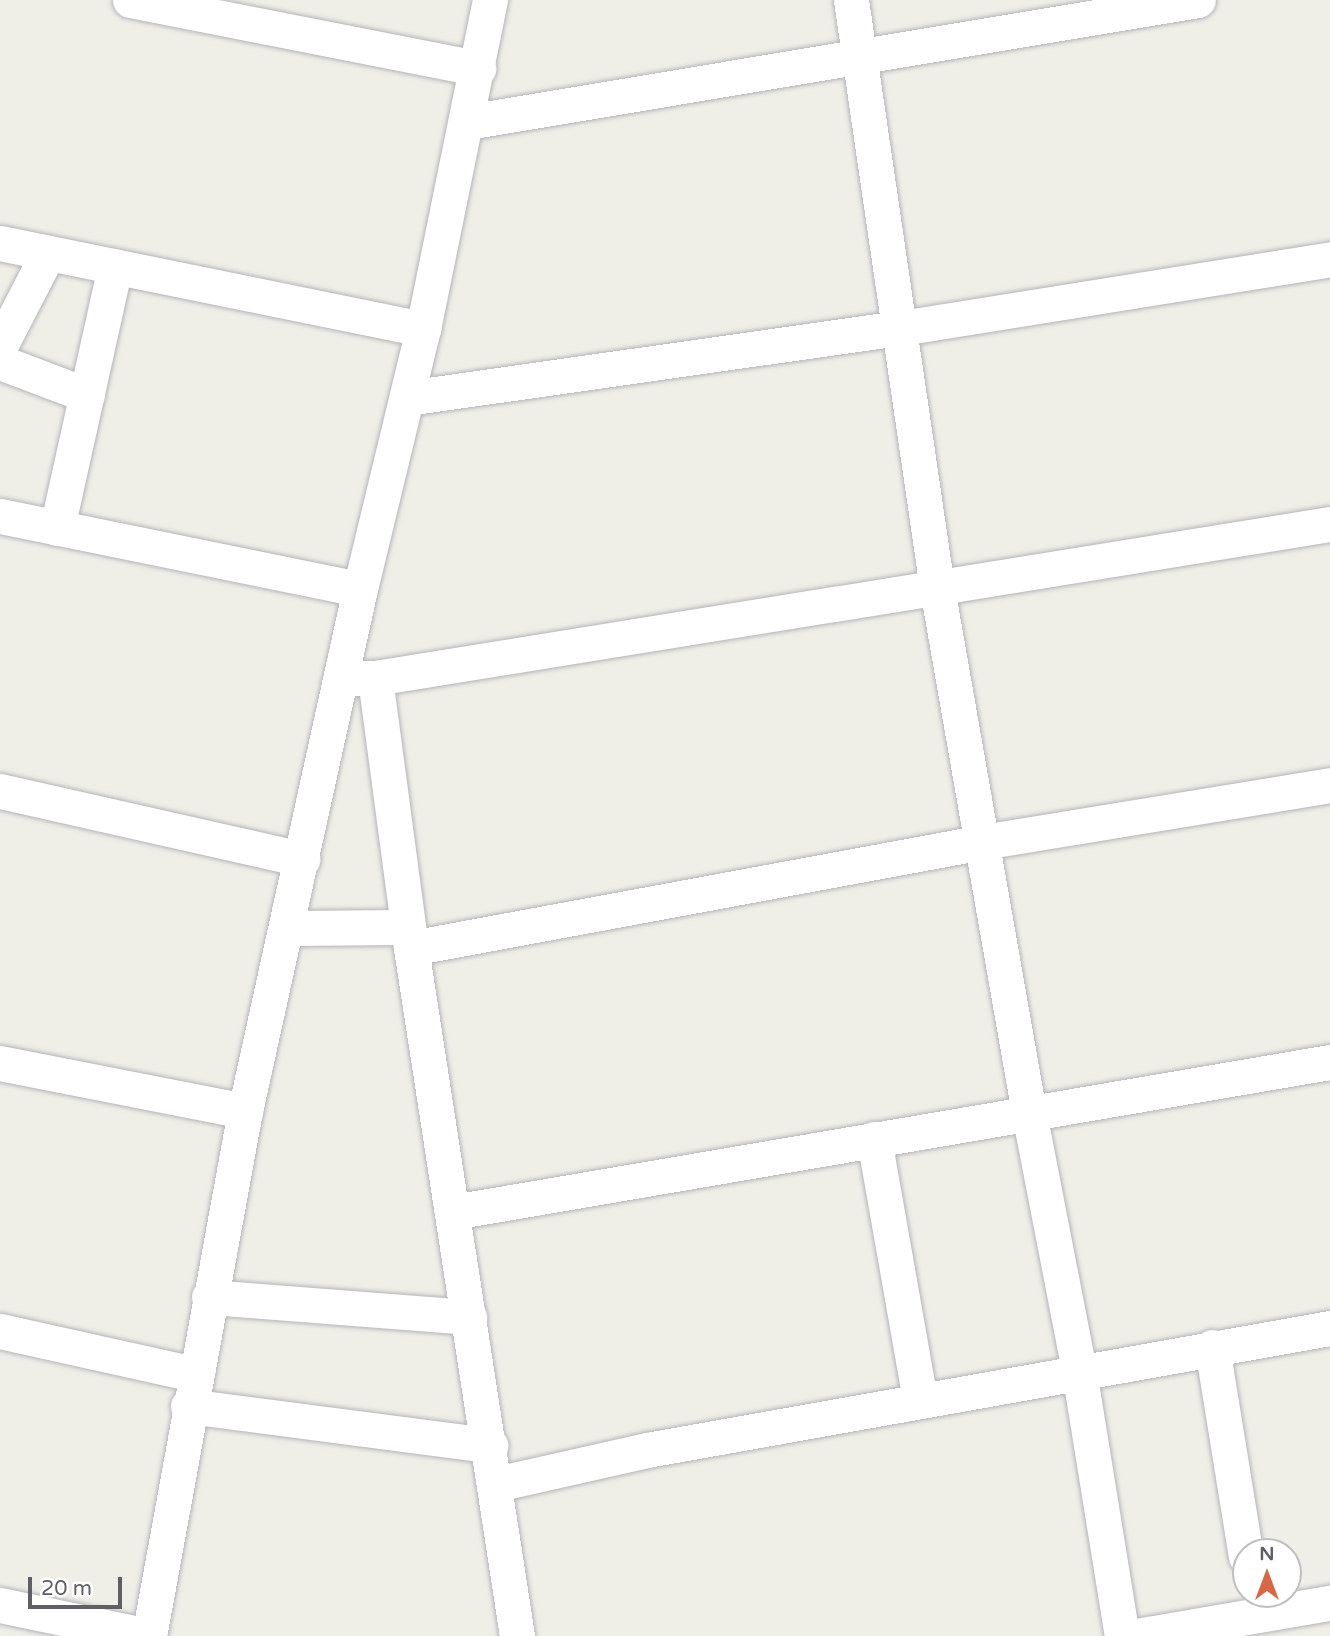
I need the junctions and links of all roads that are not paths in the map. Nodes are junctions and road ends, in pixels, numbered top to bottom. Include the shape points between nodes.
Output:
1 (130, 0) edge
2 (490, 0) edge
3 (851, 0) edge
4 (1198, 0) edge
5 (862, 57) junction
6 (478, 68) junction
7 (467, 122) junction
8 (0, 243) edge
9 (48, 253) junction
10 (1330, 258) edge
11 (115, 266) junction
12 (901, 328) junction
13 (423, 329) junction
14 (0, 346) edge
15 (0, 362) edge
16 (87, 395) junction
17 (407, 398) junction
18 (0, 516) edge
19 (1330, 524) edge
20 (57, 528) junction
21 (936, 588) junction
22 (360, 589) junction
23 (359, 678) junction
24 (1330, 785) edge
25 (0, 791) edge
26 (983, 842) junction
27 (302, 859) junction
28 (286, 928) junction
29 (409, 937) junction
30 (1330, 1062) edge
31 (0, 1063) edge
32 (245, 1111) junction
33 (1028, 1114) junction
34 (874, 1139) junction
35 (453, 1212) junction
36 (209, 1297) junction
37 (469, 1317) junction
38 (1330, 1328) edge
39 (0, 1331) edge
40 (1212, 1347) junction
41 (1079, 1371) junction
42 (191, 1390) junction
43 (920, 1399) junction
44 (490, 1446) junction
45 (496, 1484) junction
46 (1243, 1538) edge
47 (1302, 1603) edge
48 (1330, 1603) edge
49 (0, 1605) edge
50 (1239, 1608) edge
51 (149, 1636) edge
52 (517, 1636) edge
53 (1122, 1636) edge
54 (1136, 1636) edge

1 - 6 street
2 - 6 street
3 - 5 street
4 - 5 street
5 - 7 street
5 - 12 street
6 - 7 street
7 - 13 street
8 - 9 street
9 - 11 street
9 - 14 street
10 - 12 street
11 - 13 street
11 - 16 street
12 - 17 street
12 - 21 street
13 - 17 street
15 - 16 street
16 - 20 street
17 - 22 street
18 - 20 street
19 - 21 street
20 - 22 street
21 - 23 street
21 - 26 street
22 - 23 street
23 - 27 street
23 - 29 street
24 - 26 street
25 - 27 street
26 - 29 street
26 - 33 street
27 - 28 street
28 - 29 street
28 - 32 street
29 - 35 street
30 - 33 street
31 - 32 street
32 - 36 street
33 - 34 street
33 - 41 street
34 - 35 street
34 - 43 street
35 - 37 street
36 - 37 street
36 - 42 street
37 - 44 street
38 - 40 street
39 - 42 street
40 - 41 street
40 - 46 street
41 - 43 street
41 - 53 street
42 - 44 street
42 - 51 street
43 - 45 street via 647,1450
44 - 45 street
45 - 52 street
47 - 48 street
49 - 51 street
50 - 54 street

